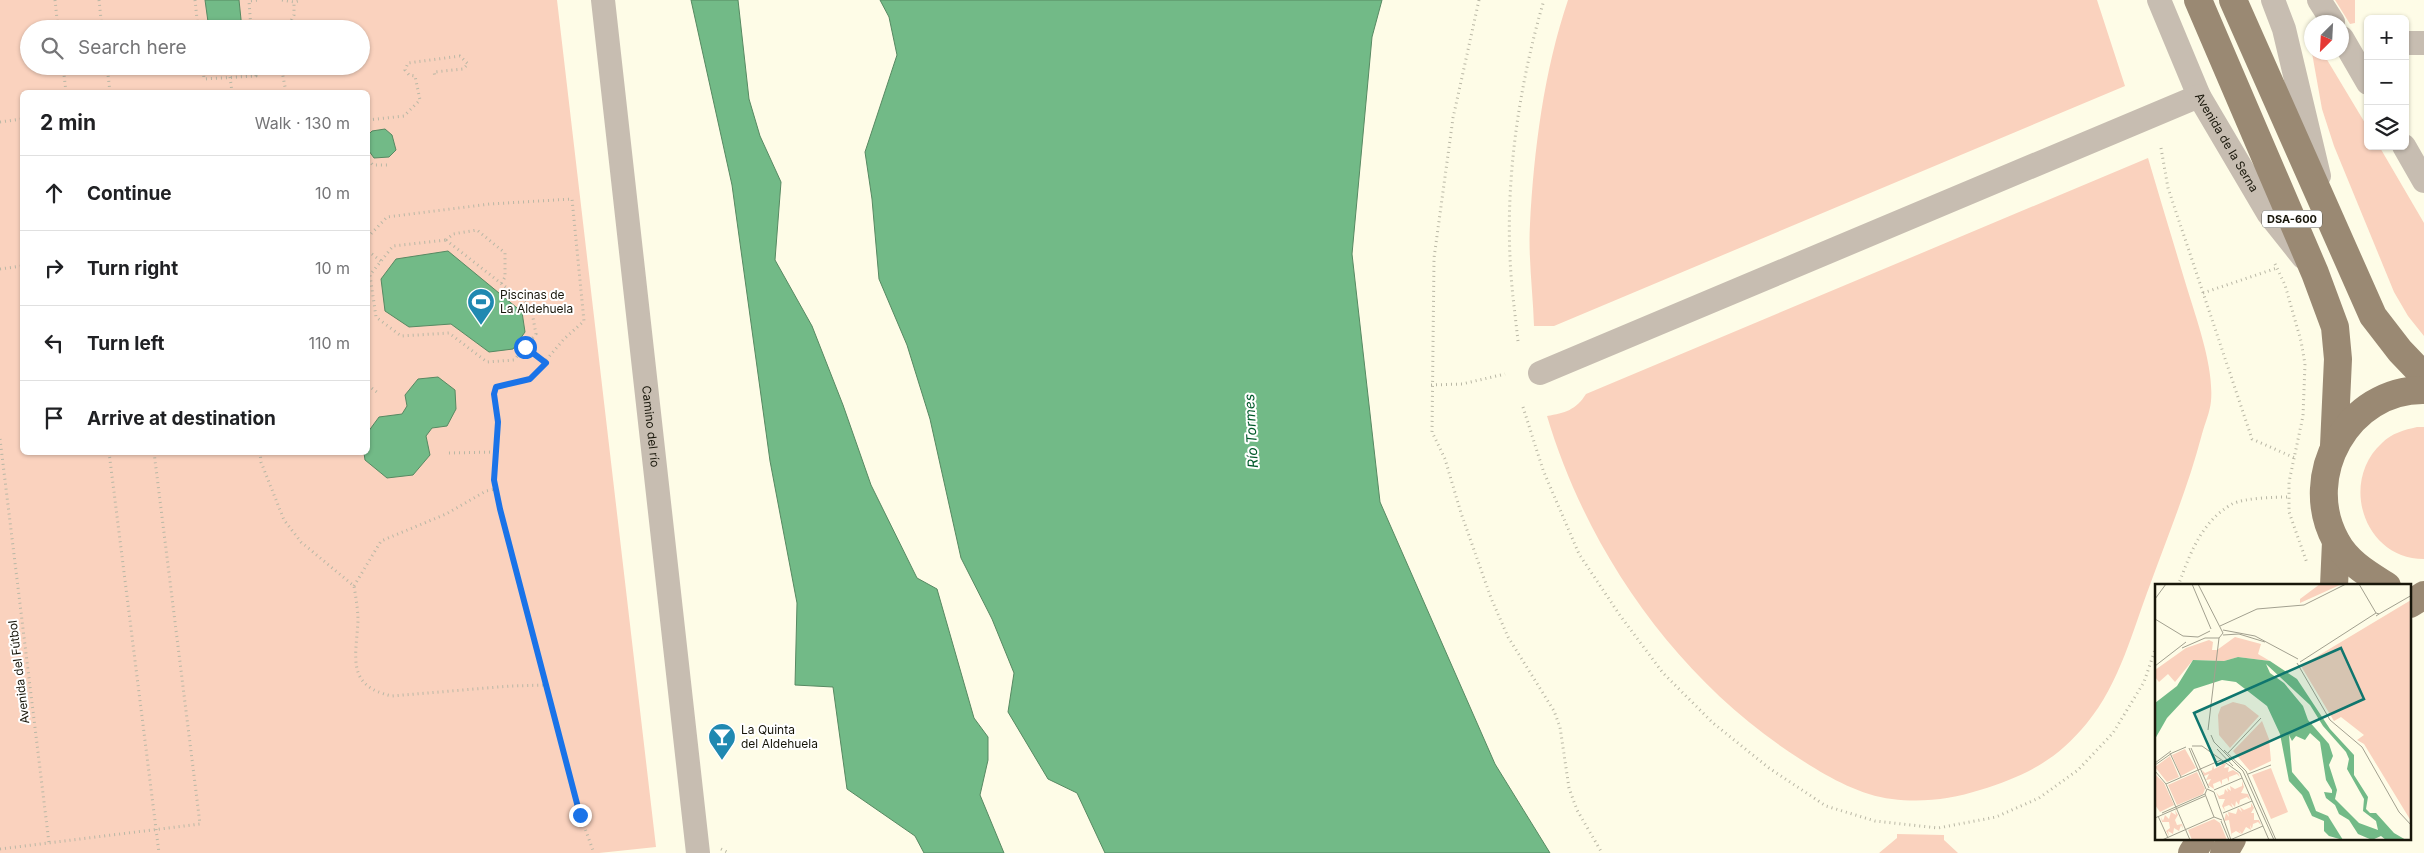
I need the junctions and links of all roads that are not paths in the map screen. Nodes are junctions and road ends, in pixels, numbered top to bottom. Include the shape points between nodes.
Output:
1 (602, 0) edge
2 (2159, 0) edge
3 (2198, 0) edge
4 (2232, 0) edge
5 (2273, 0) edge
6 (2319, 0) edge
7 (2328, 15) edge
8 (2349, 37) edge
9 (2364, 41) edge
10 (2409, 43) edge
11 (2424, 44) edge
12 (2349, 51) edge
13 (2364, 76) edge
14 (2199, 96) junction
15 (2406, 150) edge
16 (2424, 181) edge
17 (2330, 221) junction
18 (2315, 272) junction
19 (1540, 373) dead end
20 (2424, 376) edge
21 (2424, 390) edge
22 (2334, 446) junction
23 (2336, 542) junction
24 (2334, 584) edge
25 (2384, 584) edge
26 (2424, 594) edge
27 (2412, 603) edge
28 (2200, 840) edge
29 (2231, 840) edge
30 (698, 853) edge
31 (2192, 853) edge
32 (2224, 853) edge

1 - 30 street, Camino del río
2 - 14 street, Avenida de la Serna
3 - 18 main road, Avenida de la Serna / DSA-600
4 - 17 main road, DSA-600
5 - 17 street via 2284,29
6 - 7 street
8 - 9 street
10 - 11 street
12 - 13 street
14 - 18 street, Avenida de la Serna via 2268,213
14 - 19 street
15 - 16 street
17 - 20 main road, DSA-600 via 2373,316 2400,352
18 - 22 main road, Avenida de la Serna / DSA-600 via 2335,327 2338,360
21 - 22 main road, DSA-600 via 2388,396 2366,408 2348,425
22 - 23 main road, DSA-600 via 2324,477 2324,502
23 - 24 main road, DSA-600
23 - 25 main road, DSA-600 via 2360,569
26 - 27 main road
28 - 31 main road
29 - 32 main road

